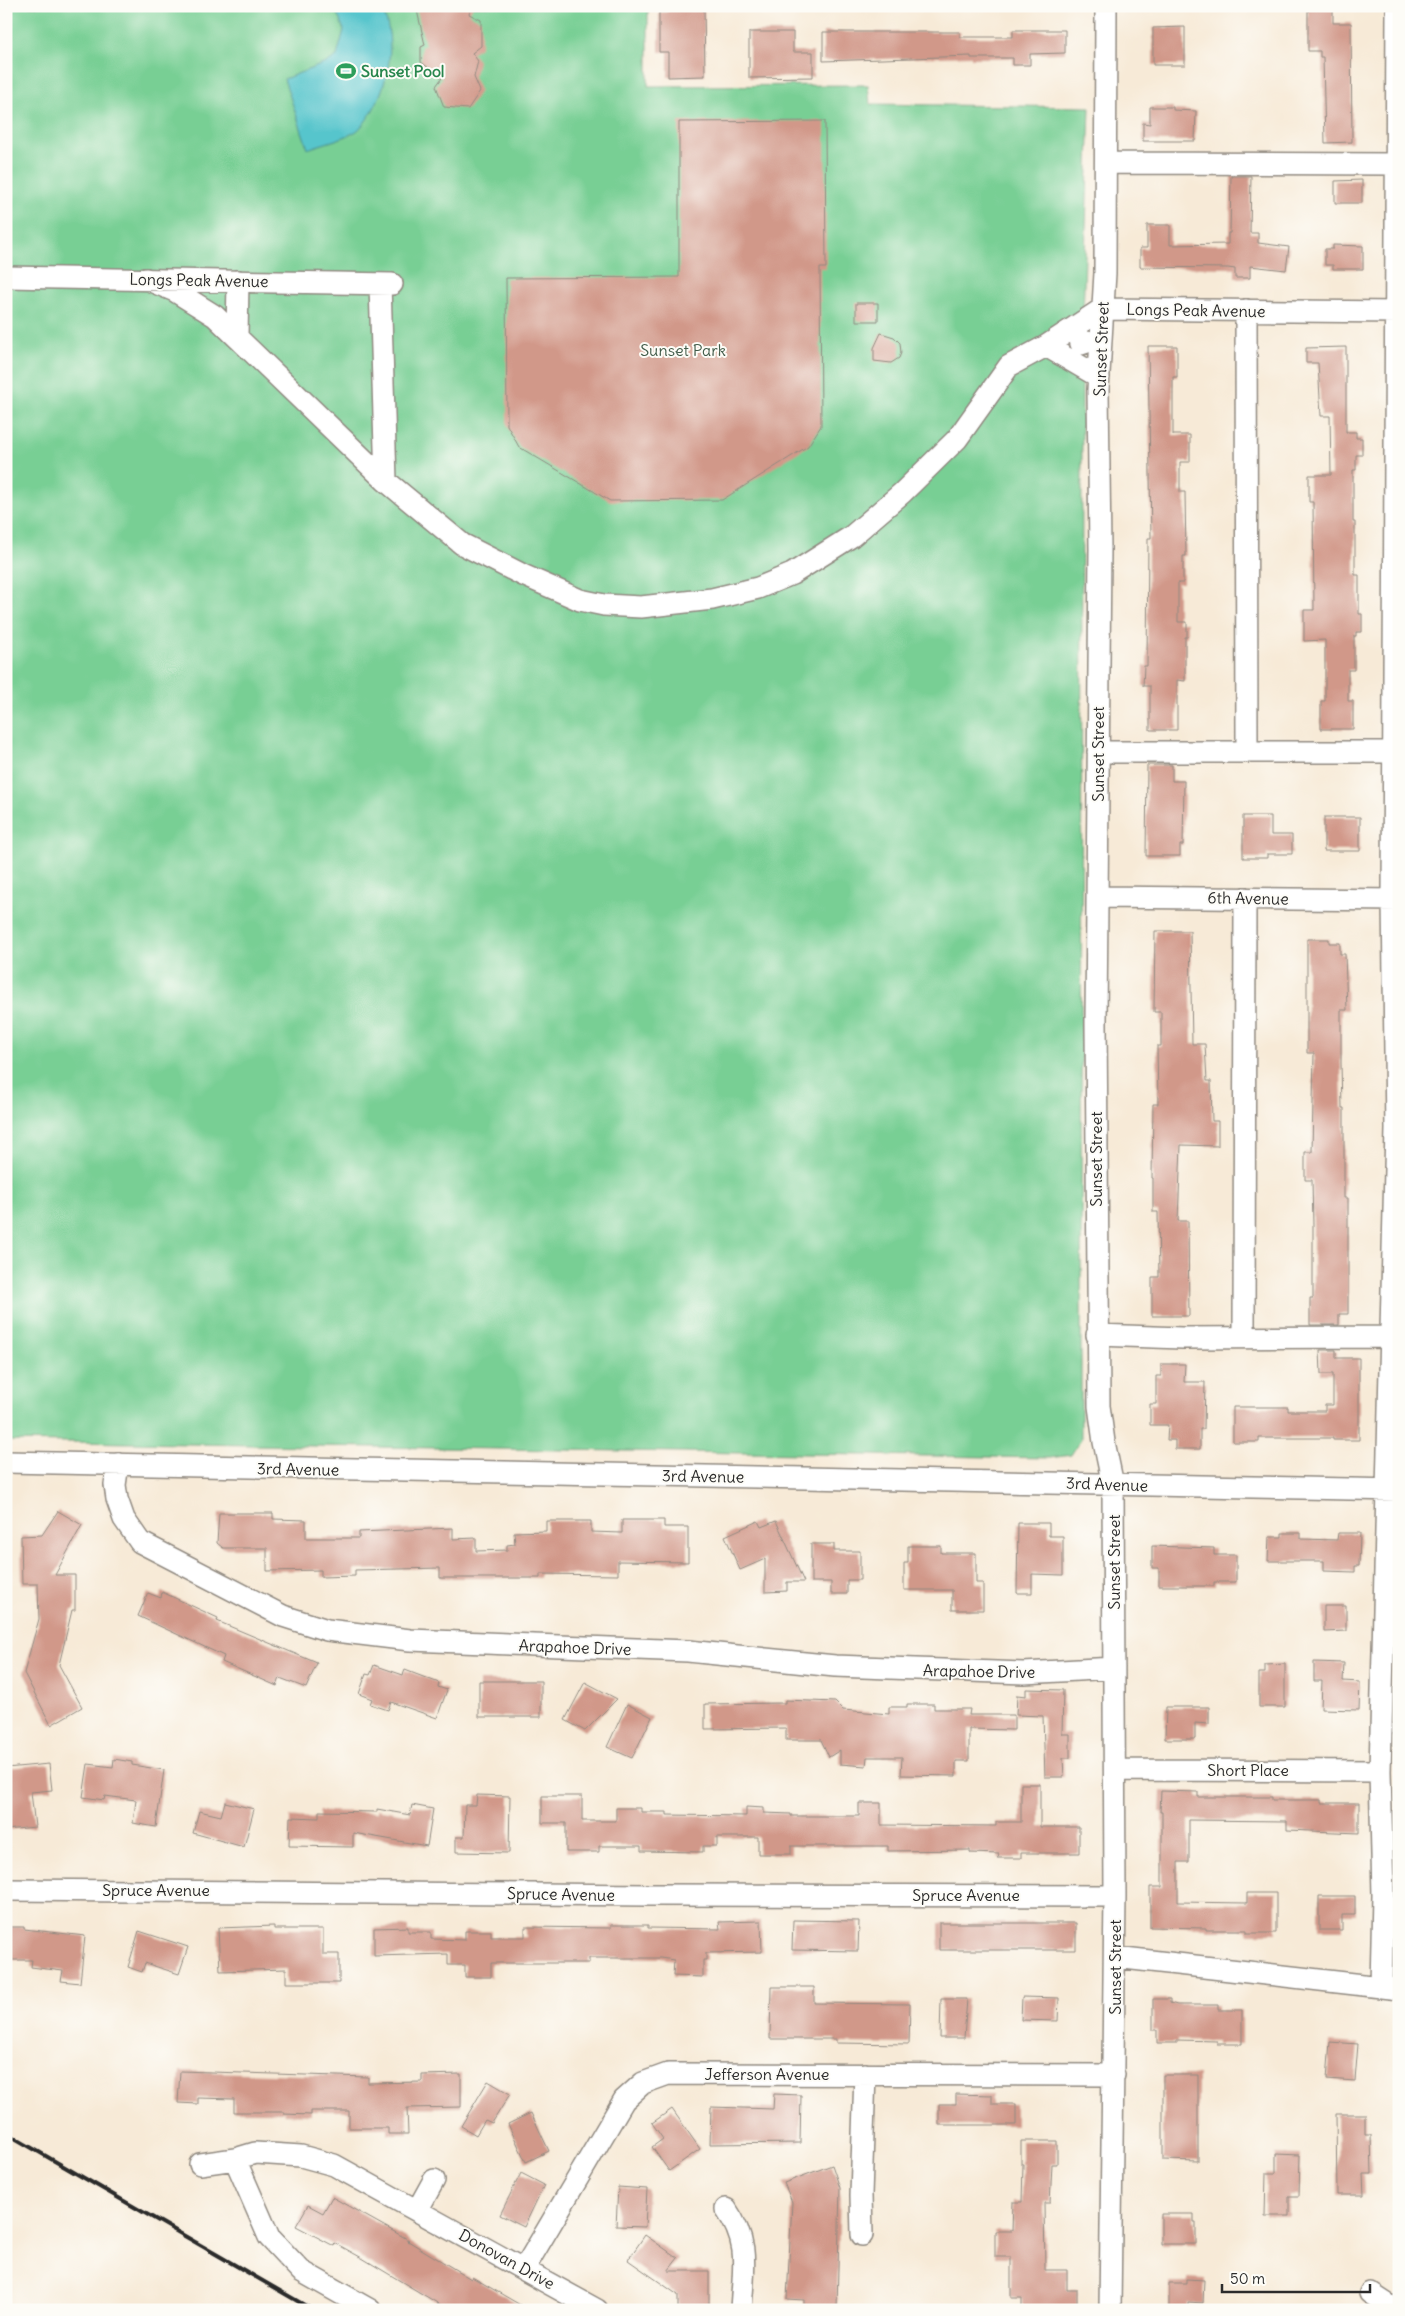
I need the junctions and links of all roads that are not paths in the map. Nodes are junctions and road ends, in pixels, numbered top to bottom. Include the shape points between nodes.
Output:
1 (1106, 6) edge
2 (1396, 6) edge
3 (1106, 163) junction
4 (1397, 164) edge
5 (6, 277) edge
6 (146, 279) junction
7 (238, 281) junction
8 (1102, 308) junction
9 (1246, 310) junction
10 (1397, 312) edge
11 (237, 336) junction
12 (1046, 346) junction
13 (1099, 377) junction
14 (386, 481) junction
15 (1098, 752) junction
16 (1247, 752) junction
17 (1396, 752) edge
18 (1098, 897) junction
19 (1245, 898) junction
20 (1396, 900) edge
21 (1097, 1335) junction
22 (1244, 1337) junction
23 (1395, 1337) edge
24 (6, 1462) edge
25 (118, 1464) junction
26 (1113, 1484) junction
27 (1393, 1490) edge
28 (1114, 1668) junction
29 (1115, 1770) junction
30 (1380, 1771) junction
31 (6, 1890) edge
32 (1115, 1896) junction
33 (1115, 1957) junction
34 (1390, 1988) edge
35 (865, 2074) junction
36 (1114, 2075) junction
37 (235, 2159) junction
38 (200, 2164) dead end
39 (434, 2180) dead end
40 (418, 2209) junction
41 (726, 2209) dead end
42 (862, 2235) dead end
43 (524, 2269) junction
44 (1370, 2294) dead end
45 (370, 2310) edge
46 (597, 2310) edge
47 (741, 2310) edge
48 (1110, 2310) edge
49 (1396, 2310) edge

1 - 3 street, Sunset Street
2 - 4 street
3 - 4 street
3 - 8 street, Sunset Street
4 - 10 street
5 - 6 street, Longs Peak Avenue
6 - 7 street, Longs Peak Avenue
6 - 11 street via 197,304
7 - 11 street
7 - 14 street, Longs Peak Avenue via 386,284
8 - 9 street, Longs Peak Avenue
8 - 12 street
8 - 13 street, Sunset Street
9 - 10 street, Longs Peak Avenue
9 - 16 street
10 - 17 street
11 - 14 street
12 - 13 street
12 - 14 street via 1009,366 957,439 852,536 782,578 712,599 641,608 580,600 467,548
13 - 15 street, Sunset Street
15 - 16 street
15 - 18 street, Sunset Street
16 - 17 street
17 - 20 street
18 - 19 street, 6th Avenue
18 - 21 street, Sunset Street
19 - 20 street, 6th Avenue
19 - 22 street
20 - 23 street
21 - 22 street
21 - 26 street, Sunset Street via 1099,1406
22 - 23 street
23 - 27 street
24 - 25 street, 3rd Avenue
25 - 26 street, 3rd Avenue
25 - 28 street, Arapahoe Drive via 117,1499 124,1520 140,1542 283,1616 327,1630 410,1640 688,1651 835,1666 1024,1673
26 - 27 street, 3rd Avenue
26 - 28 street, Sunset Street
27 - 30 street
28 - 29 street, Sunset Street
29 - 30 street, Short Place
29 - 32 street, Sunset Street
30 - 34 street via 1383,1895
31 - 32 street, Spruce Avenue
32 - 33 street, Sunset Street
33 - 34 street
33 - 36 street, Sunset Street
35 - 36 street, Jefferson Avenue
35 - 42 street
35 - 43 street, Jefferson Avenue via 668,2074 643,2083 624,2100
36 - 48 street, Sunset Street
37 - 38 street, Donovan Drive
37 - 40 street, Donovan Drive via 255,2154 292,2156 334,2164
37 - 45 street via 269,2237 301,2271
39 - 40 street
40 - 43 street, Donovan Drive
41 - 47 street via 738,2226 744,2245
43 - 46 street, Donovan Drive
44 - 49 street

